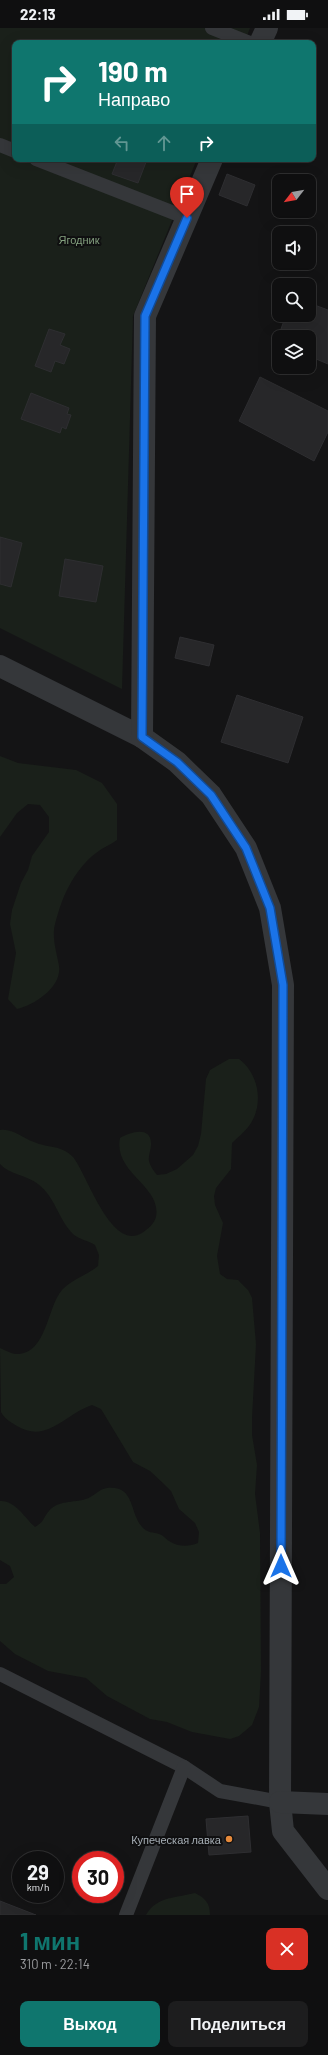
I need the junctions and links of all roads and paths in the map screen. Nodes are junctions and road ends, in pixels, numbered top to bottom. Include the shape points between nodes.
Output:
1 (212, 28) edge
2 (267, 28) edge
3 (242, 40) edge
4 (261, 40) edge
5 (0, 145) edge
6 (12, 150) edge
7 (44, 162) edge
8 (211, 162) edge
9 (187, 218) junction
10 (0, 666) edge
11 (142, 737) junction
12 (0, 1674) edge
13 (184, 1767) junction
14 (280, 1802) junction
15 (326, 1804) edge
16 (328, 1889) edge
17 (126, 1915) edge

1 - 3 lane
2 - 4 street
5 - 6 lane
7 - 9 lane
8 - 9 street
9 - 11 street via 145,316
10 - 11 street
11 - 14 street via 177,762 211,795 246,848 270,908 283,985
12 - 13 lane
13 - 14 lane via 220,1791
13 - 17 lane
14 - 15 street
14 - 16 street via 283,1831

